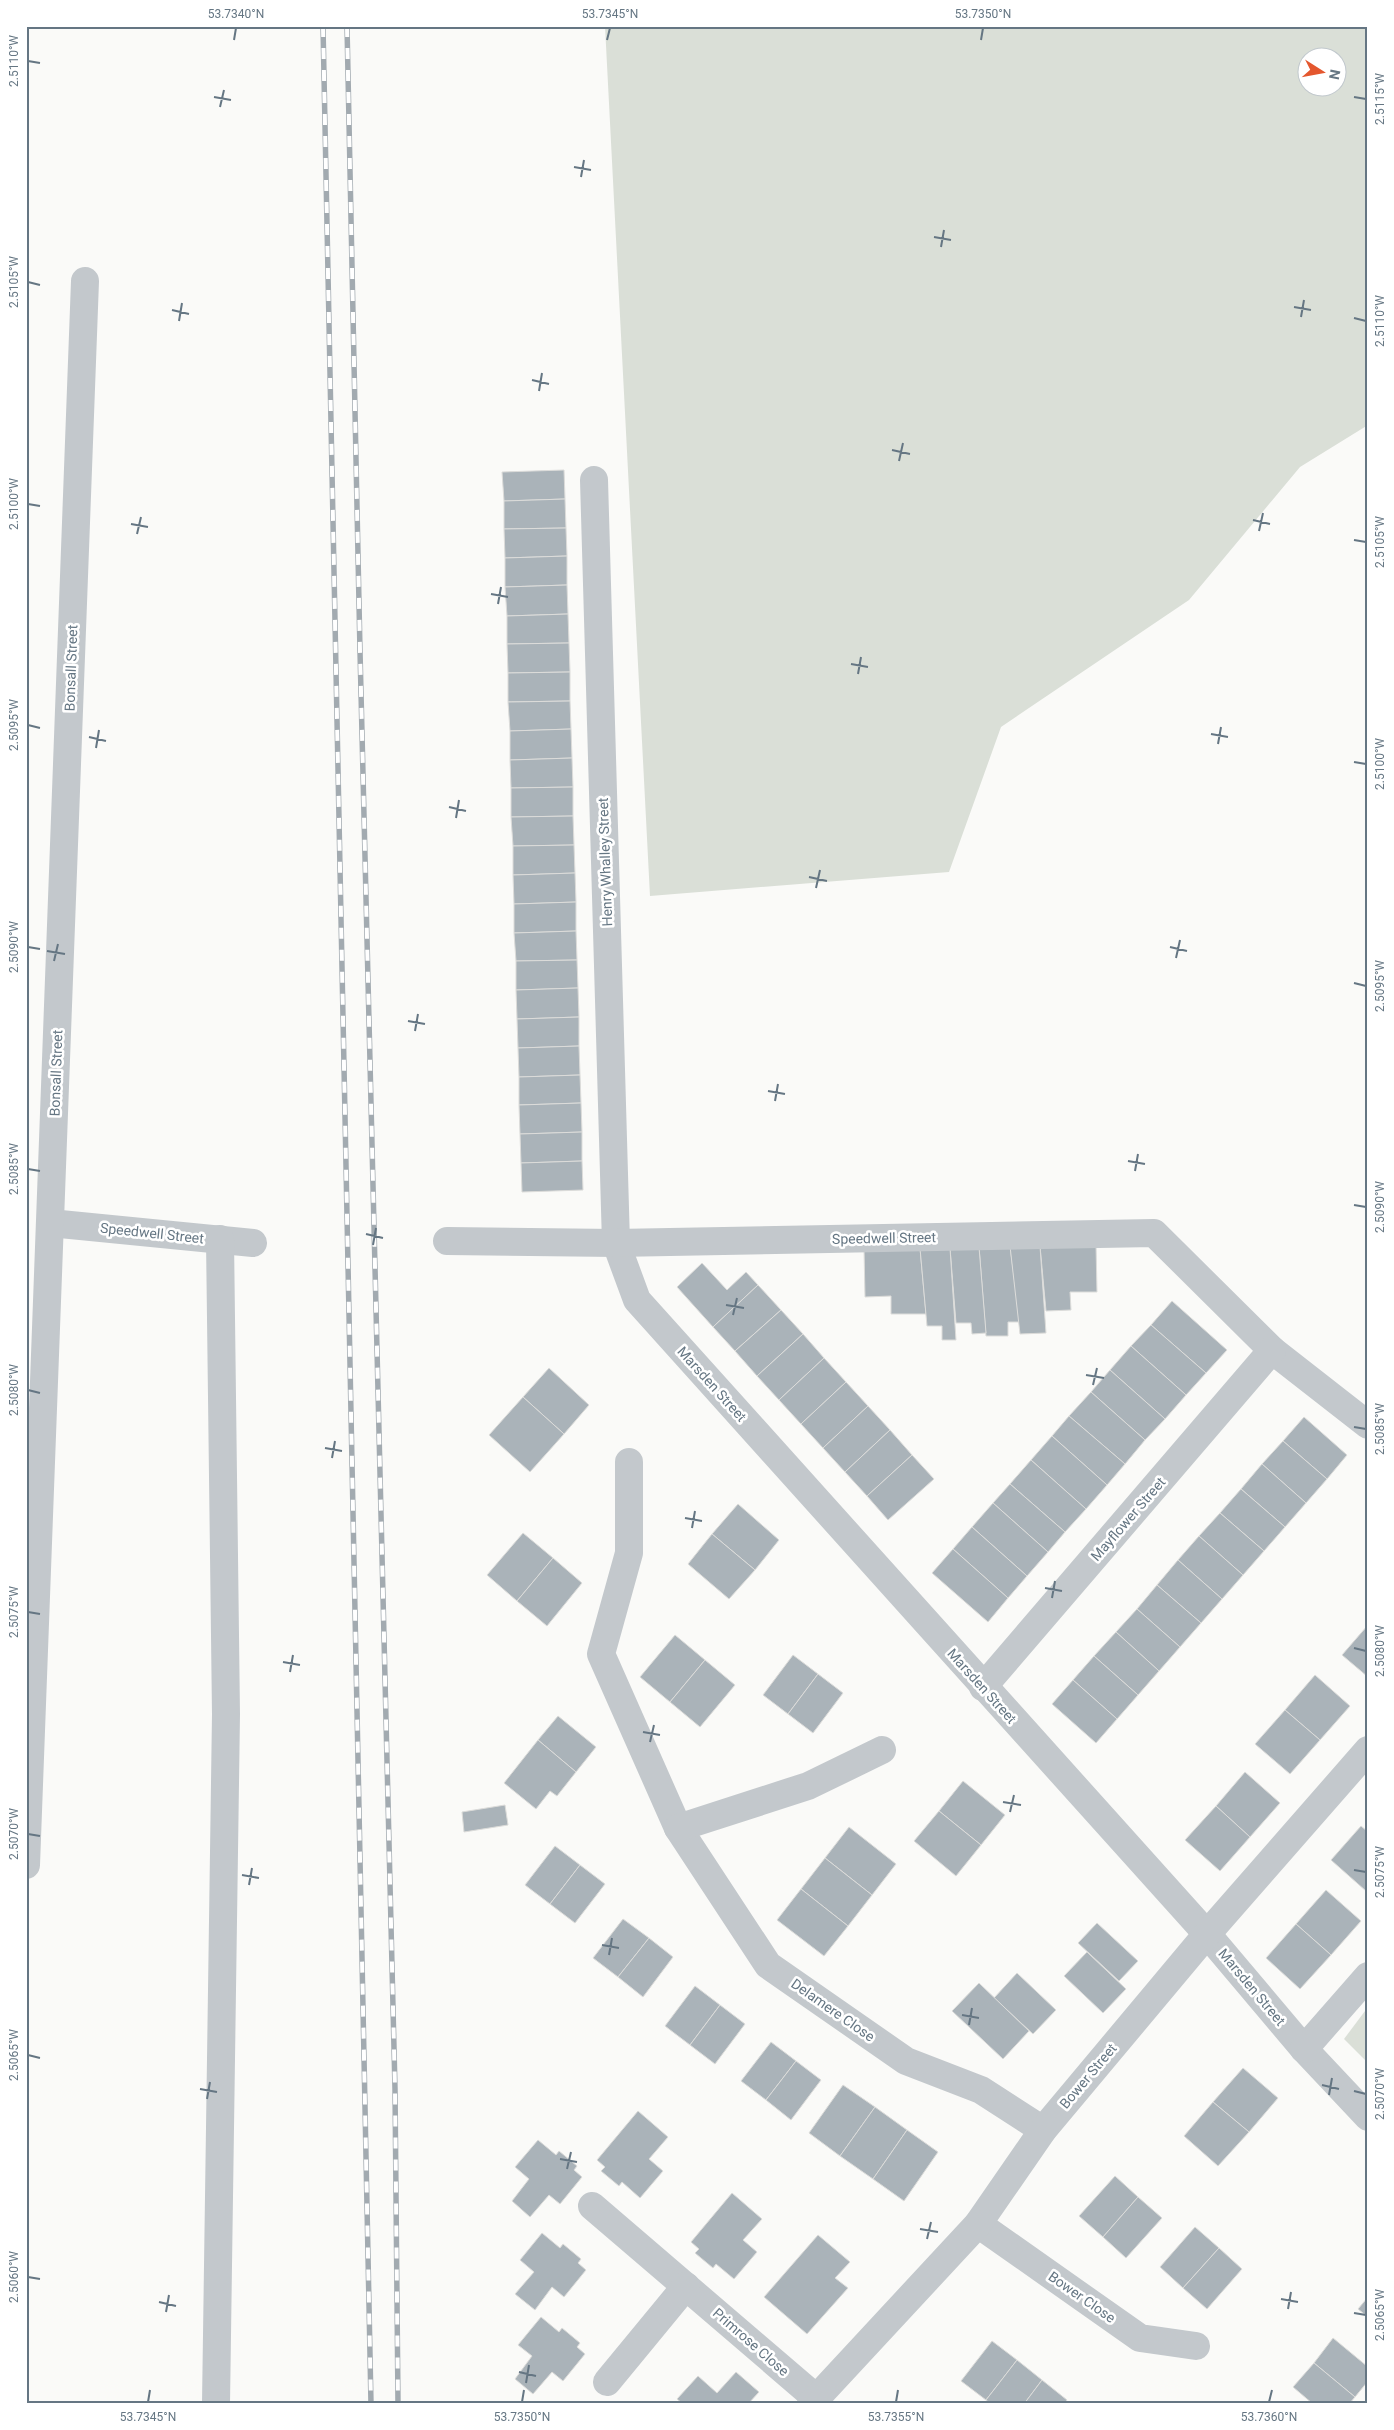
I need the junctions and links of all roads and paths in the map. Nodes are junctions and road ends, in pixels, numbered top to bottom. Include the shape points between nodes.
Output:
1 (85, 281) dead end
2 (594, 480) dead end
3 (50, 1223) junction
4 (220, 1239) junction
5 (447, 1241) dead end
6 (253, 1243) dead end
7 (616, 1243) junction
8 (1272, 1350) junction
9 (1368, 1425) edge
10 (629, 1462) dead end
11 (32, 1529) edge
12 (983, 1687) junction
13 (882, 1750) dead end
14 (1368, 1750) edge
15 (678, 1828) junction
16 (26, 1859) edge
17 (26, 1865) edge
18 (1207, 1934) junction
19 (1368, 1976) edge
20 (1304, 2049) junction
21 (1368, 2117) edge
22 (1043, 2130) junction
23 (592, 2206) dead end
24 (978, 2224) junction
25 (686, 2286) junction
26 (1196, 2346) dead end
27 (607, 2382) dead end
28 (813, 2401) edge
29 (216, 2404) edge

1 - 3 street, Bonsall Street
2 - 7 street, Henry Whalley Street
3 - 4 street, Speedwell Street
3 - 11 street, Bonsall Street
4 - 6 street, Speedwell Street
4 - 29 street via 226,1714
5 - 7 street, Speedwell Street
7 - 8 street, Speedwell Street via 1154,1233
7 - 12 street, Marsden Street via 637,1300
8 - 9 street, Speedwell Street
8 - 12 street, Mayflower Street
10 - 15 street, Delamere Close via 629,1553 602,1654
11 - 16 street, Bonsall Street
12 - 18 street, Marsden Street
13 - 15 street via 808,1786
14 - 18 street, Bower Street
15 - 22 street, Delamere Close via 768,1964 906,2061 981,2090
16 - 17 street, Bonsall Street
18 - 20 street, Marsden Street
18 - 22 street, Bower Street
19 - 20 street
20 - 21 street, Marsden Street
22 - 24 street, Bower Street
23 - 25 street, Primrose Close
24 - 26 street, Bower Close via 1140,2338
24 - 28 street, Bower Street
25 - 27 street
25 - 28 street, Primrose Close

